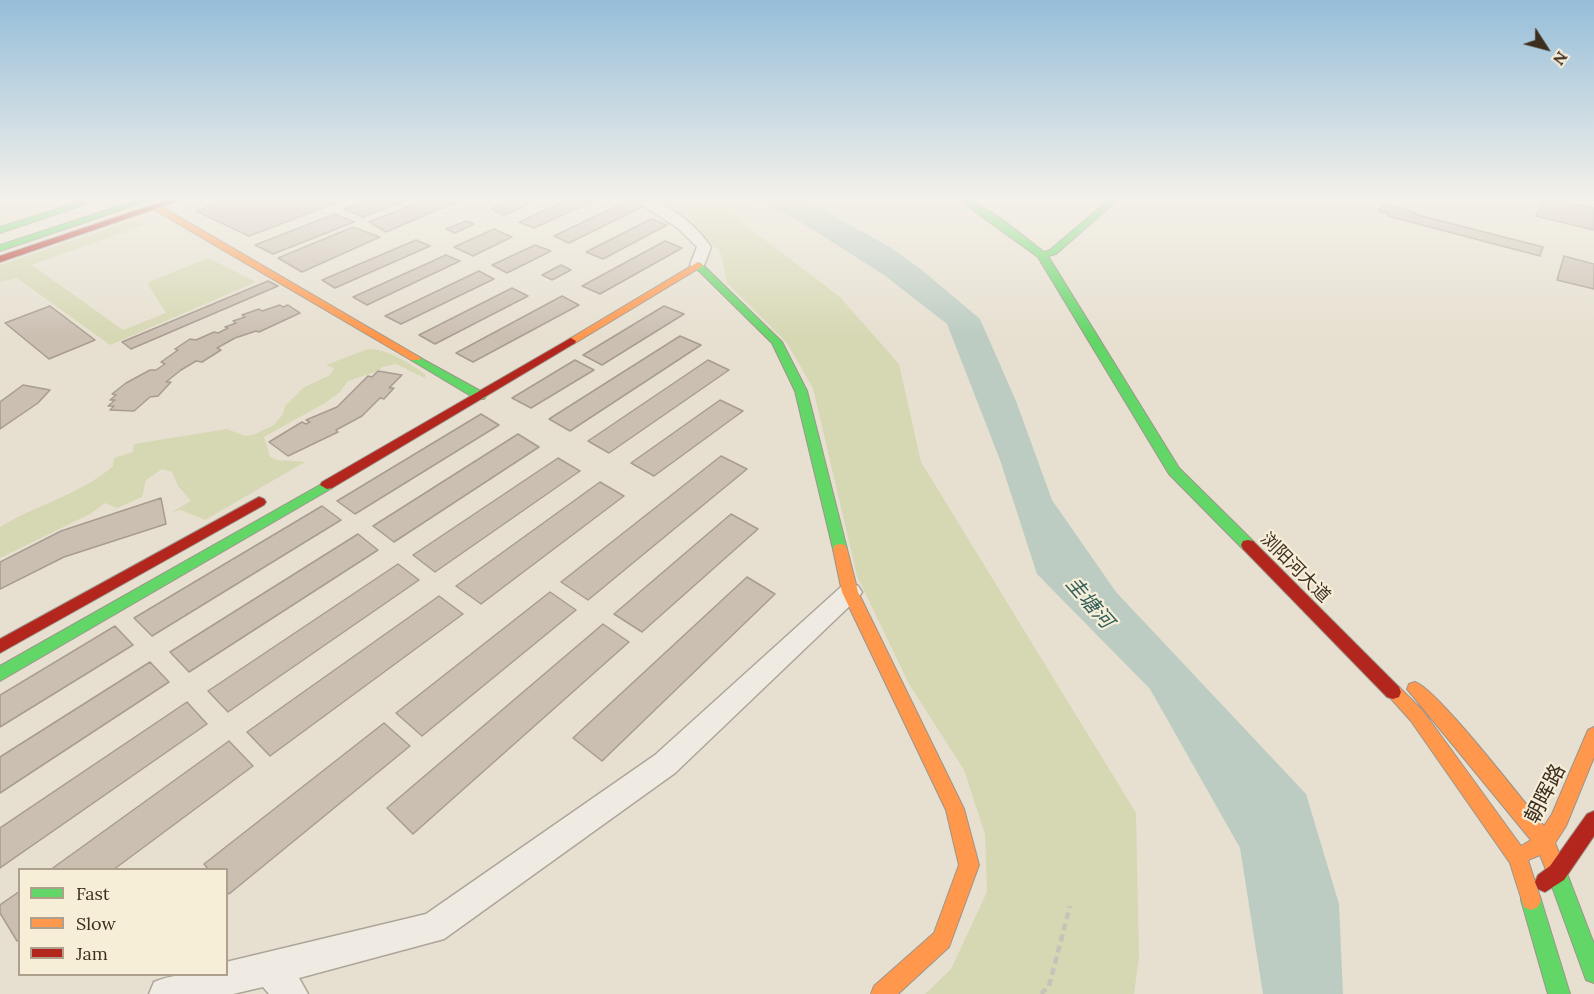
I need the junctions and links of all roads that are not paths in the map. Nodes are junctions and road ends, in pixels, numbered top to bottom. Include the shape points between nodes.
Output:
1 (44, 244) edge
2 (230, 244) edge
3 (703, 244) edge
4 (1034, 244) edge
5 (1036, 244) edge
6 (1049, 244) edge
7 (1051, 244) edge
8 (1043, 250) junction
9 (0, 259) edge
10 (698, 265) junction
11 (495, 369) dead end
12 (1135, 381) dead end
13 (480, 396) junction
14 (269, 496) dead end
15 (850, 592) junction
16 (0, 647) edge
17 (0, 674) edge
18 (1404, 678) dead end
19 (1594, 735) edge
20 (1594, 820) edge
21 (1545, 842) junction
22 (1518, 858) junction
23 (1557, 873) junction
24 (1529, 894) junction
25 (269, 969) junction
26 (1594, 972) edge
27 (166, 994) edge
28 (291, 994) edge
29 (882, 994) edge
30 (1559, 994) edge

1 - 9 main road
2 - 13 main road
3 - 10 street
4 - 8 main road, 浏阳河大道
5 - 8 main road, 浏阳河大道
6 - 8 main road
7 - 8 main road
8 - 12 main road, 浏阳河大道 via 1058,263
8 - 22 main road, 浏阳河大道 via 1174,471 1417,716
10 - 11 main road via 666,273
10 - 13 main road
10 - 15 main road via 777,342 801,391
13 - 17 main road
14 - 16 main road
15 - 25 street via 665,764 433,928
15 - 29 main road via 955,809 969,865 942,940
18 - 21 main road
19 - 21 main road, 朝晖路 via 1584,765
20 - 23 main road
21 - 22 main road, 朝晖路
21 - 23 main road
22 - 24 main road, 浏阳河大道
23 - 24 main road
23 - 26 main road
24 - 30 main road, 浏阳河大道
25 - 27 street
25 - 28 street

